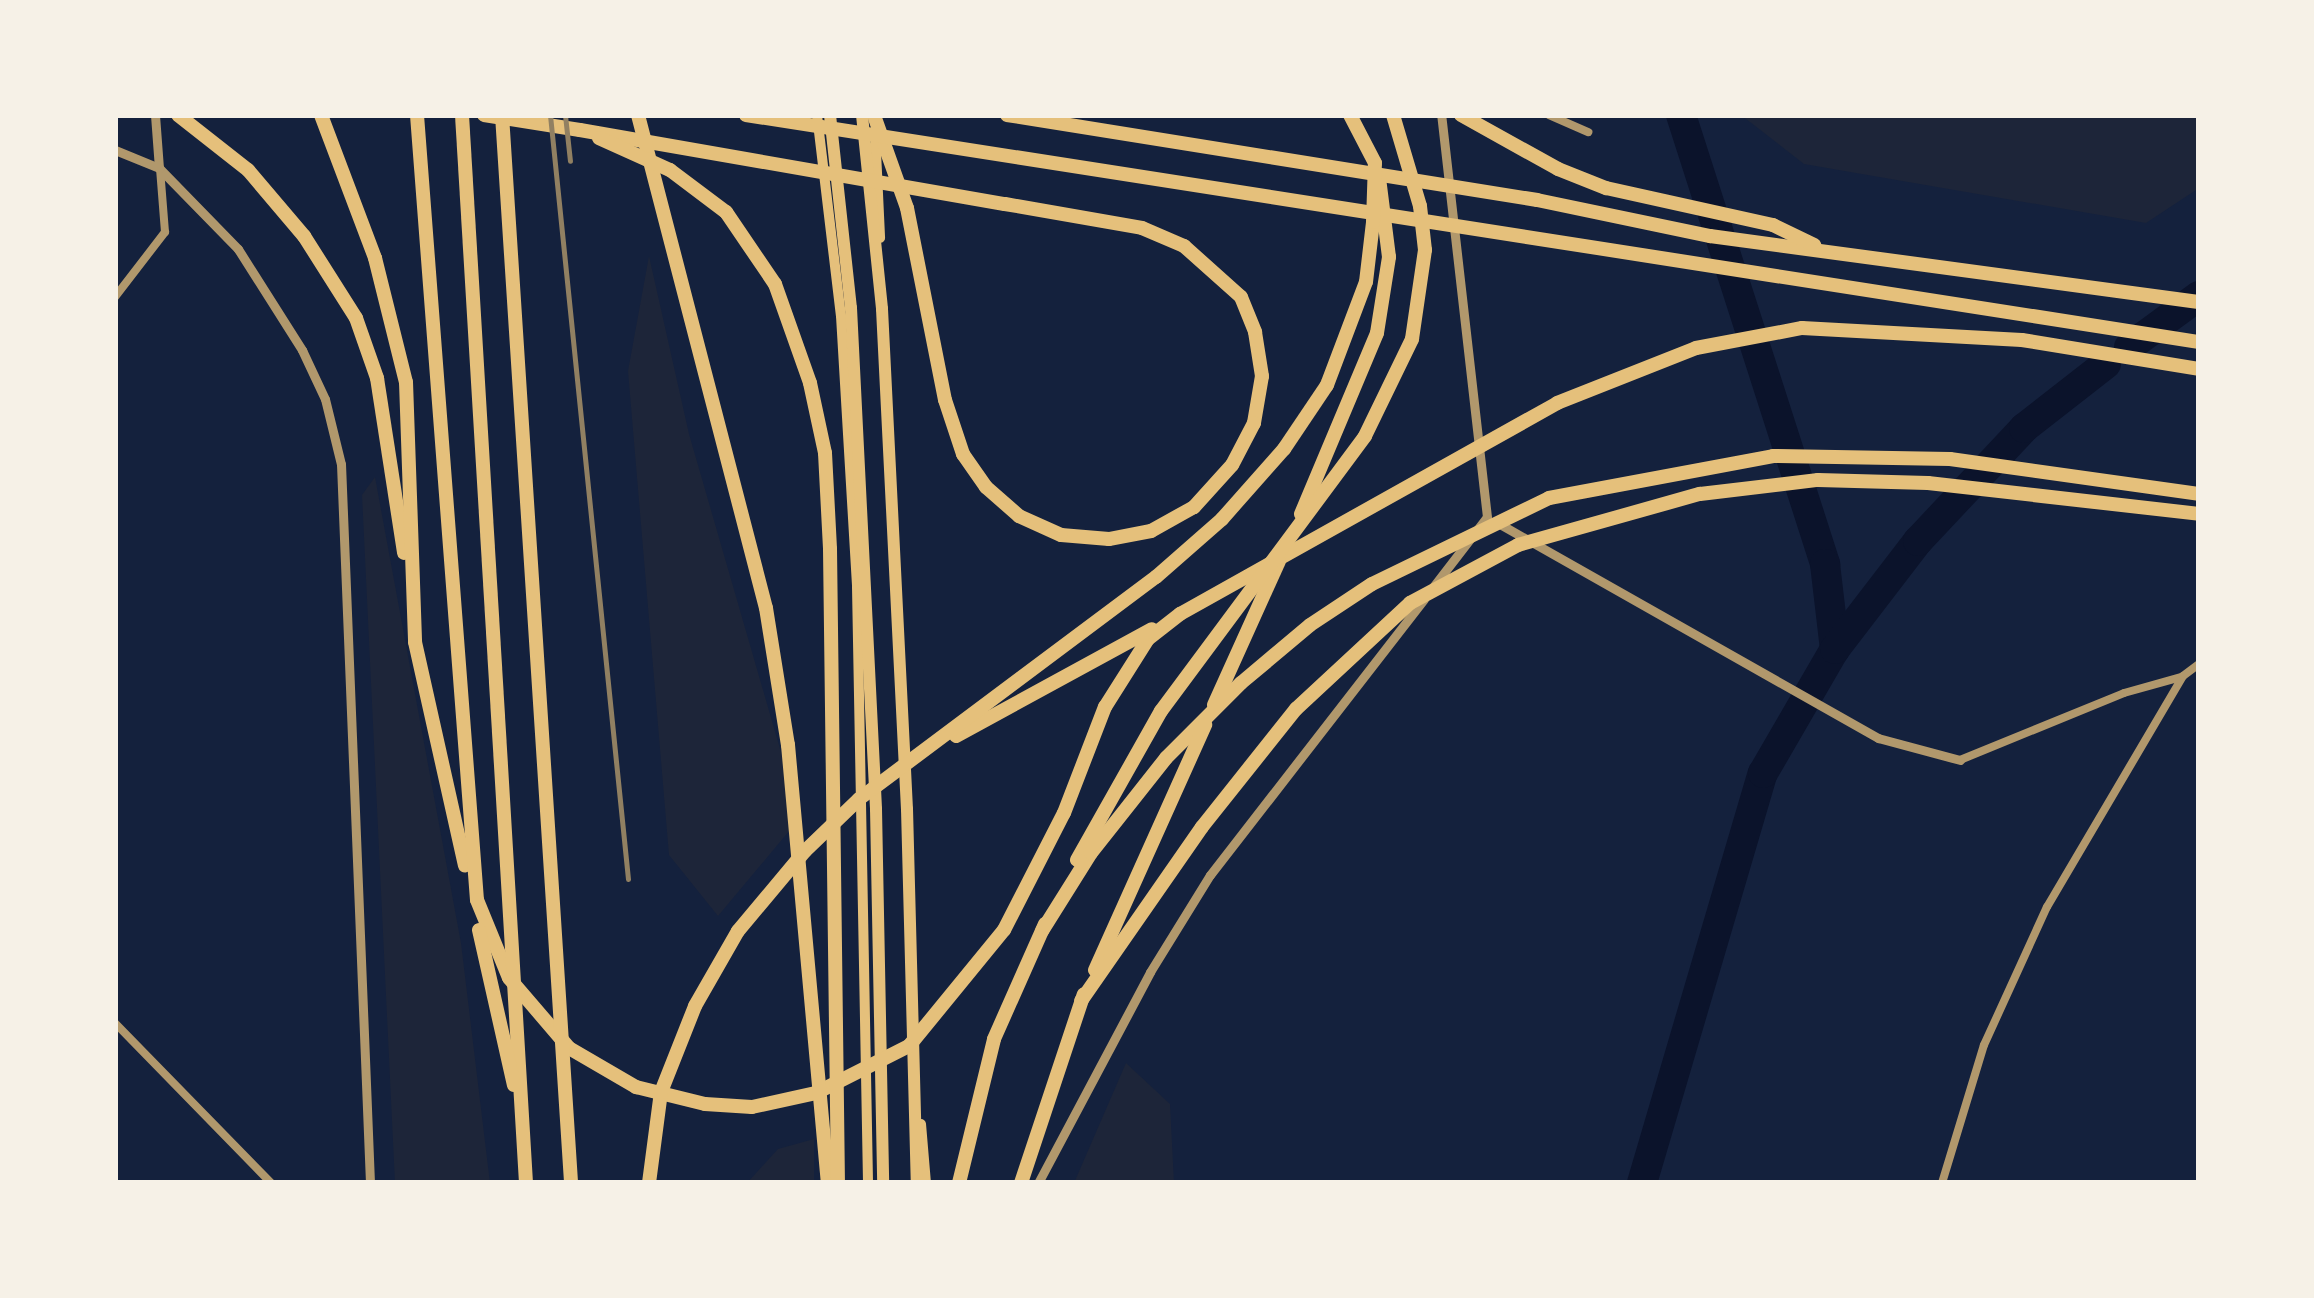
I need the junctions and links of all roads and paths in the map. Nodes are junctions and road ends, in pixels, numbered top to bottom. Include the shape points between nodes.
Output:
1 (155, 115) edge
2 (178, 115) edge
3 (321, 115) edge
4 (417, 115) edge
5 (462, 115) edge
6 (484, 115) edge
7 (502, 115) edge
8 (638, 115) edge
9 (746, 115) edge
10 (818, 115) edge
11 (830, 115) edge
12 (1007, 115) edge
13 (1350, 115) edge
14 (1393, 115) edge
15 (1441, 115) edge
16 (1461, 115) edge
17 (1550, 115) edge
18 (870, 116) edge
19 (580, 130) junction
20 (1588, 132) dead end
21 (115, 150) edge
22 (1375, 162) junction
23 (160, 168) junction
24 (1822, 249) junction
25 (115, 297) edge
26 (2199, 302) edge
27 (2199, 342) edge
28 (2199, 369) edge
29 (2199, 494) edge
30 (2199, 514) edge
31 (1487, 517) junction
32 (1180, 614) junction
33 (415, 642) junction
34 (2199, 664) edge
35 (2183, 676) junction
36 (920, 756) junction
37 (1960, 760) joint
38 (1042, 932) junction
39 (1081, 1001) junction
40 (115, 1024) edge
41 (522, 1124) junction
42 (271, 1183) edge
43 (370, 1183) edge
44 (526, 1183) edge
45 (571, 1183) edge
46 (649, 1183) edge
47 (828, 1183) edge
48 (838, 1183) edge
49 (868, 1183) edge
50 (883, 1183) edge
51 (917, 1183) edge
52 (926, 1183) edge
53 (959, 1183) edge
54 (1021, 1183) edge
55 (1038, 1183) edge
56 (1942, 1183) edge

1 - 23 street
2 - 33 highway via 248,170 304,236 356,318 390,443
3 - 33 highway via 376,258 406,382
4 - 32 highway via 477,900 490,940 526,1002 569,1048 636,1087 705,1104 767,1104 851,1080 909,1046 1004,930 1064,813 1122,674 1148,639
5 - 41 highway
6 - 19 highway
7 - 45 highway
8 - 47 highway via 766,608 788,744
9 - 27 highway
10 - 49 main road via 842,316 857,587
11 - 50 highway via 854,366 876,809
12 - 24 highway via 1538,200 1710,236
13 - 22 highway
14 - 38 highway via 1420,206 1424,250 1412,339 1391,388 1327,490 1161,711
15 - 31 street
16 - 24 highway via 1606,188 1772,225
17 - 20 street
18 - 19 highway via 907,208 945,400 963,454 1019,516 1061,535 1108,539 1151,530 1194,507 1232,464 1254,422 1262,376 1255,332 1240,297 1184,246 1142,228 1006,204
18 - 51 highway
18 - 52 main road
19 - 48 highway via 670,170 726,212 775,284 810,383 825,453 830,549
21 - 23 street
22 - 36 highway via 1366,282 1316,401 1222,519
22 - 39 highway via 1388,208 1389,257 1377,333
23 - 25 street via 165,232
23 - 43 street via 238,249 302,350 325,399 341,464
24 - 26 highway
28 - 32 highway via 2022,340 1802,328 1696,348 1604,380
29 - 38 highway via 1950,460 1772,456 1549,498 1372,584 1310,624 1241,683 1166,758 1090,853
30 - 39 highway via 1928,483 1818,480 1621,512 1518,545 1410,603 1296,709 1202,827
31 - 37 street via 1863,729
31 - 55 street via 1210,875 1150,972
32 - 36 highway
33 - 41 highway
34 - 35 street
35 - 37 street
35 - 56 street via 2048,907 1984,1046
36 - 46 highway via 859,799 804,851 738,931 695,1006 661,1092
38 - 53 highway via 994,1039
39 - 54 highway
40 - 42 street
41 - 44 highway

